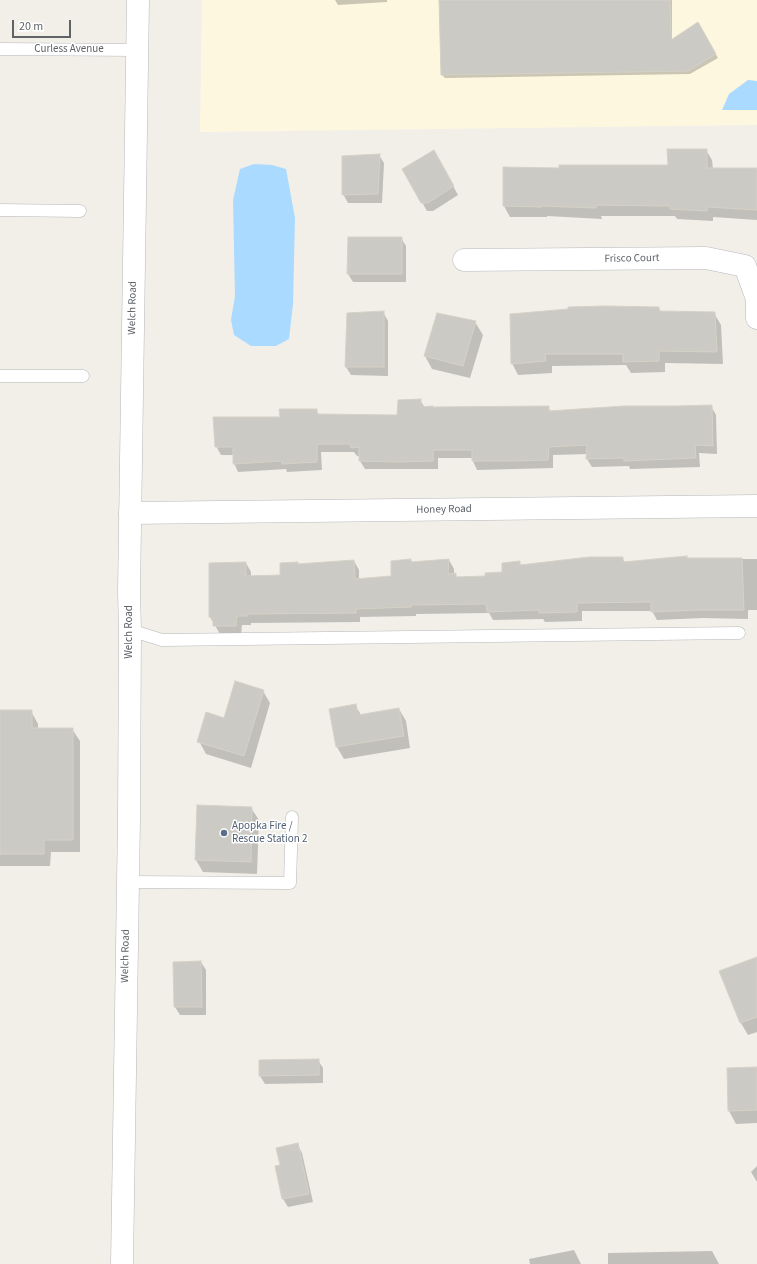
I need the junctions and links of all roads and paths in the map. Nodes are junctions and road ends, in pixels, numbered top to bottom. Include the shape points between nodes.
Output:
1 (138, 0) edge
2 (0, 49) edge
3 (137, 50) junction
4 (0, 210) edge
5 (80, 211) dead end
6 (464, 260) dead end
7 (757, 318) edge
8 (0, 376) edge
9 (83, 376) dead end
10 (757, 506) edge
11 (130, 513) junction
12 (130, 630) junction
13 (739, 633) dead end
14 (292, 817) dead end
15 (127, 882) junction
16 (122, 1264) edge

1 - 3 street, Welch Road
2 - 3 lane, Curless Avenue
3 - 11 street, Welch Road
4 - 5 lane
6 - 7 street, Frisco Court via 706,258 745,266 756,299
8 - 9 lane
10 - 11 street, Honey Road
11 - 12 street, Welch Road
12 - 13 lane via 162,640
12 - 15 street, Welch Road
14 - 15 lane via 290,883
15 - 16 street, Welch Road

